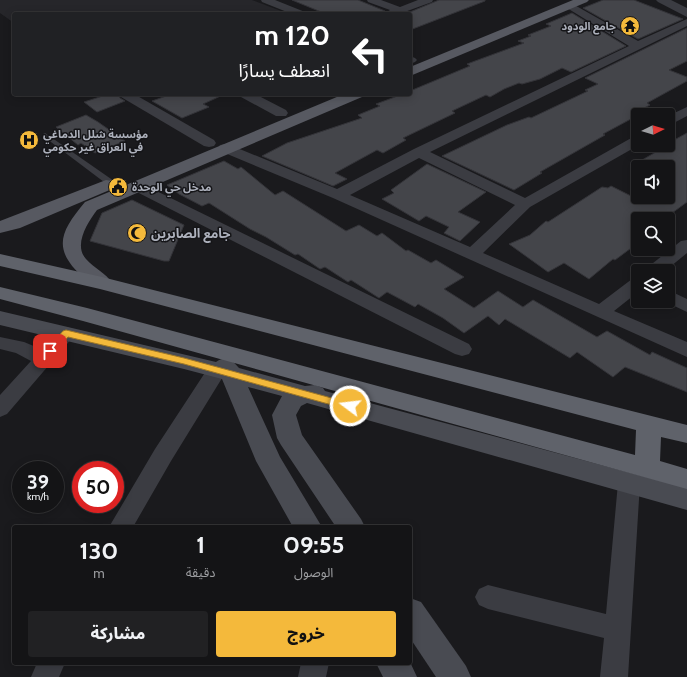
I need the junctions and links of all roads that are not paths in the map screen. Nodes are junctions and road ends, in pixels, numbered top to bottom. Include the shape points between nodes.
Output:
1 (266, 0) edge
2 (372, 0) edge
3 (428, 0) edge
4 (662, 0) edge
5 (574, 1) edge
6 (399, 10) junction
7 (685, 10) edge
8 (294, 12) edge
9 (394, 12) edge
10 (687, 22) edge
11 (638, 46) junction
12 (412, 62) edge
13 (128, 96) edge
14 (249, 96) edge
15 (320, 96) edge
16 (351, 96) edge
17 (687, 111) edge
18 (281, 113) junction
19 (675, 118) edge
20 (45, 135) dead end
21 (631, 144) edge
22 (217, 146) junction
23 (419, 152) junction
24 (112, 183) junction
25 (136, 186) junction
26 (338, 195) junction
27 (525, 204) junction
28 (91, 206) junction
29 (6, 225) edge
30 (687, 246) edge
31 (472, 255) junction
32 (0, 260) edge
33 (663, 264) edge
34 (102, 283) junction
35 (631, 288) edge
36 (2, 294) edge
37 (675, 300) edge
38 (687, 306) edge
39 (601, 312) junction
40 (0, 318) edge
41 (66, 333) junction
42 (0, 343) edge
43 (193, 344) junction
44 (462, 349) dead end
45 (687, 350) edge
46 (43, 360) junction
47 (224, 372) junction
48 (370, 392) junction
49 (306, 394) junction
50 (0, 409) edge
51 (649, 424) junction
52 (687, 434) edge
53 (638, 475) junction
54 (687, 479) edge
55 (687, 499) edge
56 (122, 525) edge
57 (307, 525) edge
58 (350, 525) edge
59 (488, 597) dead end
60 (412, 615) edge
61 (617, 629) junction
62 (50, 665) edge
63 (315, 665) edge
64 (393, 665) edge
65 (45, 677) edge
66 (312, 677) edge
67 (401, 677) edge
68 (455, 677) edge
69 (614, 677) edge

1 - 8 street
2 - 6 street
3 - 6 street
4 - 7 street
5 - 11 street
5 - 12 main road
6 - 9 street
10 - 11 street
11 - 23 street
13 - 22 street
14 - 18 street
15 - 18 main road
16 - 22 main road
17 - 19 street
18 - 22 main road
20 - 24 lane
21 - 27 street
22 - 24 main road
22 - 25 main road
22 - 26 street
23 - 26 street
23 - 27 street
24 - 29 main road
25 - 28 main road
25 - 44 street
26 - 31 street
27 - 31 street
28 - 29 main road via 41,229 23,231
28 - 34 main road via 78,222 74,232 74,252 77,261
30 - 33 street
31 - 39 street
32 - 34 highway
34 - 51 highway
35 - 39 street
36 - 43 highway
37 - 38 street
39 - 45 street
40 - 41 main road
41 - 46 street
41 - 47 main road
42 - 46 street via 22,347
43 - 47 main road via 221,362
43 - 48 highway
46 - 50 street
47 - 49 main road
47 - 56 street via 163,455
47 - 57 main road via 269,461
48 - 49 main road
48 - 53 highway
49 - 53 main road
49 - 58 main road via 292,400 284,415 290,438
51 - 52 highway
51 - 53 highway
53 - 54 highway
53 - 55 main road
53 - 61 street
59 - 61 street
60 - 68 main road
61 - 69 street
62 - 65 street
63 - 66 street
64 - 67 main road

